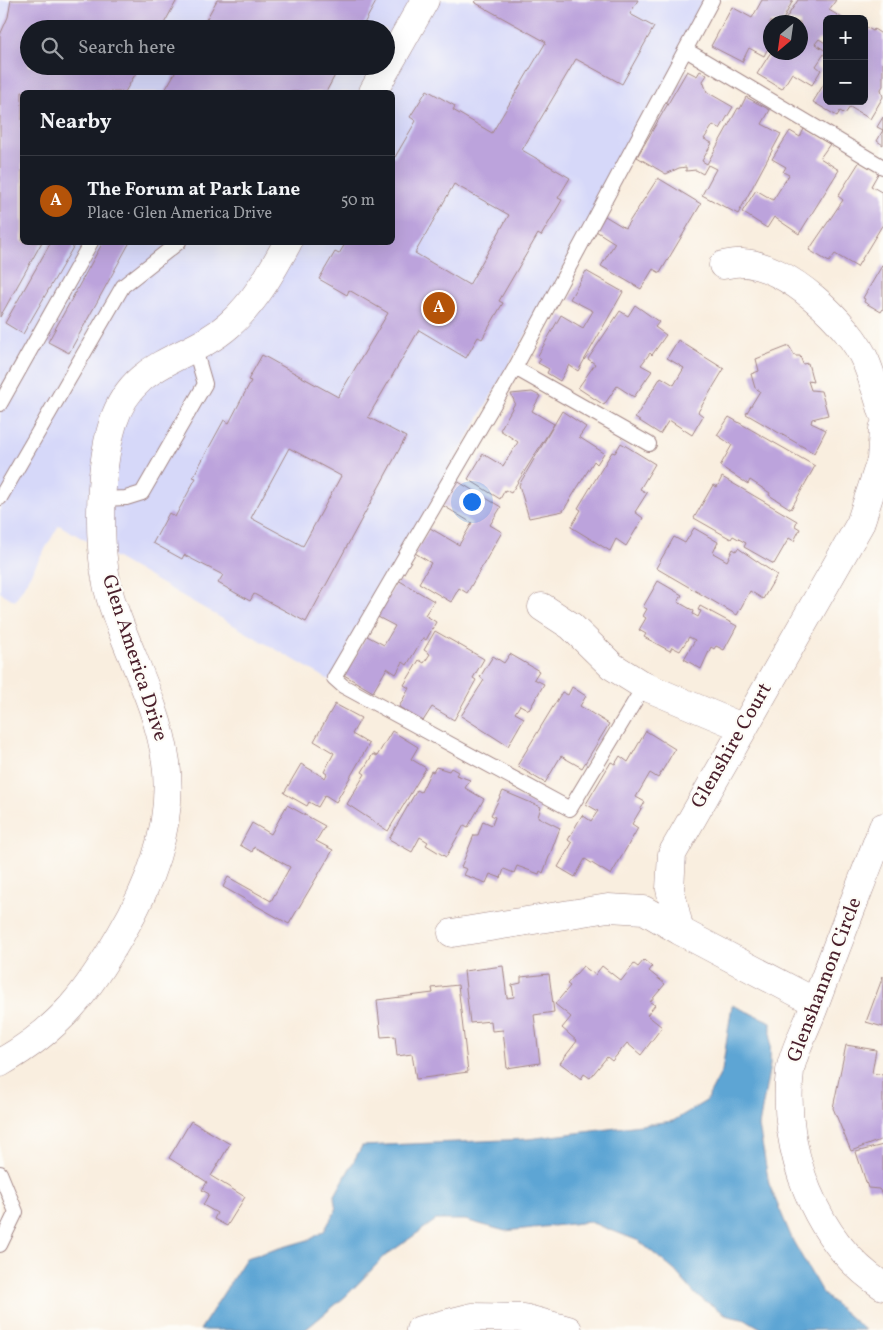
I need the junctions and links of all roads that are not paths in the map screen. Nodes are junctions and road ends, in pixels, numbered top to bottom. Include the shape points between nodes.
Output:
1 (425, 0) edge
2 (712, 0) edge
3 (686, 50) junction
4 (395, 53) edge
5 (383, 75) edge
6 (374, 90) edge
7 (883, 167) edge
8 (89, 245) edge
9 (175, 245) edge
10 (286, 245) edge
11 (723, 265) dead end
12 (194, 346) junction
13 (514, 368) junction
14 (0, 404) edge
15 (883, 413) edge
16 (883, 428) edge
17 (649, 444) dead end
18 (0, 498) edge
19 (102, 499) junction
20 (542, 607) dead end
21 (644, 686) junction
22 (744, 728) junction
23 (883, 827) edge
24 (680, 931) junction
25 (452, 933) dead end
26 (815, 1002) junction
27 (0, 1063) edge
28 (0, 1173) edge
29 (0, 1245) edge
30 (883, 1286) edge
31 (420, 1330) edge
32 (568, 1330) edge

1 - 4 street
2 - 3 lane
3 - 7 lane
3 - 13 lane
5 - 6 street
8 - 14 lane
9 - 18 lane via 123,286
10 - 12 street, Glen America Drive via 243,312 227,327
11 - 15 street via 743,262 762,268 798,285 836,318 866,361
12 - 19 street, Glen America Drive via 149,372 119,407 108,443
12 - 19 lane via 205,384 142,493 126,498
13 - 17 lane
13 - 21 lane via 334,678 343,686 570,809
16 - 22 street, Glenshire Court via 881,460 860,524
19 - 27 street, Glen America Drive via 101,536 106,583 161,733 166,765 164,824 147,887 96,978 56,1024 29,1046
20 - 21 street via 571,626 612,666
21 - 22 street
22 - 24 street, Glenshire Court via 672,854 670,889
23 - 26 street, Glenshannon Circle
24 - 25 street via 644,910 608,908
24 - 26 street
26 - 30 street, Glenshannon Circle via 790,1070 789,1119 798,1164 816,1210 848,1257
28 - 29 lane via 16,1212
31 - 32 street via 472,1317 524,1318

